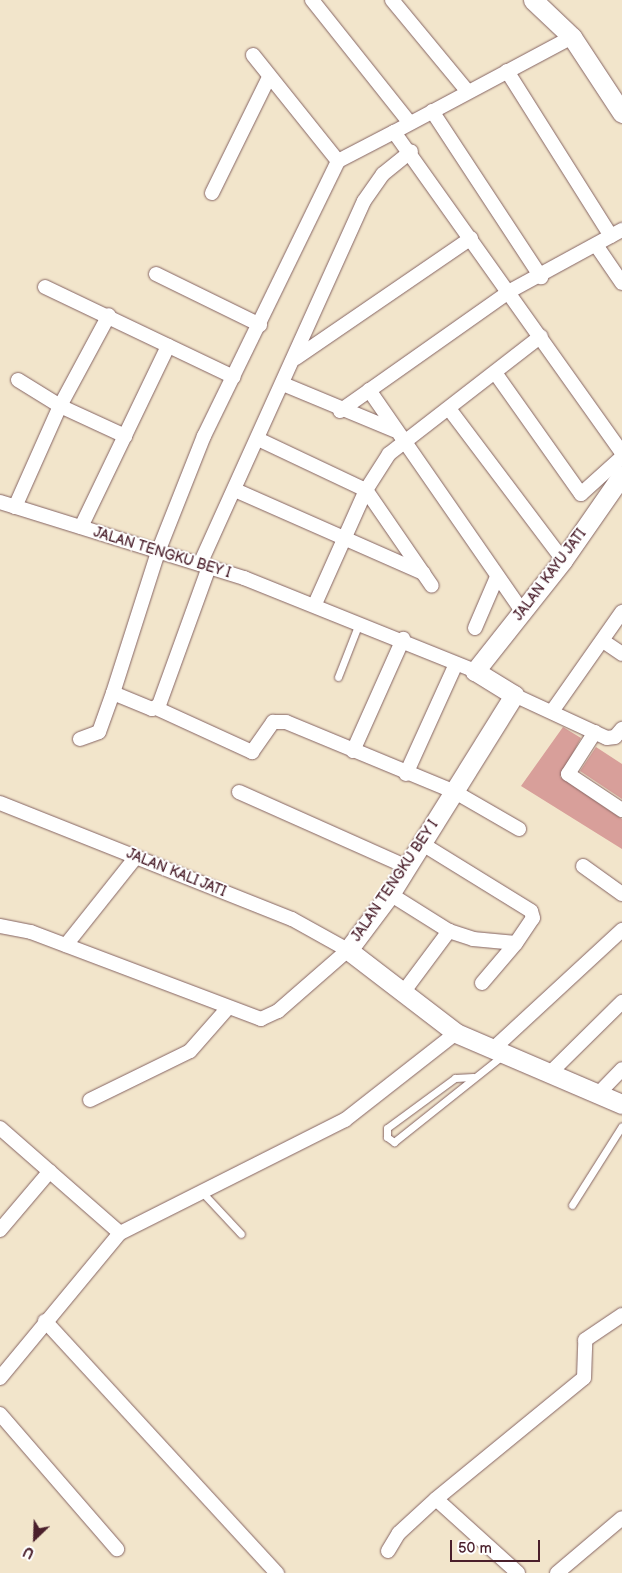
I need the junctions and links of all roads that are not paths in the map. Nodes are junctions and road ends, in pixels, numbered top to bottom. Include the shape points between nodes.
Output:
1 (312, 0) edge
2 (392, 0) edge
3 (533, 0) edge
4 (572, 37) junction
5 (253, 55) dead end
6 (506, 71) junction
7 (269, 77) junction
8 (468, 92) junction
9 (432, 111) junction
10 (622, 113) edge
11 (410, 123) junction
12 (394, 132) junction
13 (411, 151) junction
14 (338, 161) junction
15 (212, 193) dead end
16 (617, 233) edge
17 (471, 238) junction
18 (596, 245) junction
19 (156, 274) dead end
20 (541, 276) junction
21 (622, 284) edge
22 (45, 287) dead end
23 (510, 290) junction
24 (108, 315) junction
25 (260, 325) junction
26 (541, 336) junction
27 (168, 346) junction
28 (296, 358) junction
29 (496, 374) junction
30 (234, 377) junction
31 (18, 380) dead end
32 (283, 384) junction
33 (369, 390) junction
34 (60, 406) junction
35 (340, 410) junction
36 (450, 410) junction
37 (394, 430) junction
38 (125, 436) junction
39 (260, 440) junction
40 (404, 443) junction
41 (622, 453) edge
42 (622, 457) edge
43 (622, 475) edge
44 (235, 490) junction
45 (366, 490) junction
46 (0, 502) edge
47 (15, 507) junction
48 (81, 527) junction
49 (345, 540) junction
50 (158, 552) junction
51 (563, 560) junction
52 (204, 565) junction
53 (424, 573) junction
54 (497, 577) junction
55 (432, 586) dead end
56 (315, 604) junction
57 (523, 612) junction
58 (622, 612) edge
59 (359, 623) junction
60 (475, 628) dead end
61 (403, 640) junction
62 (602, 642) junction
63 (622, 654) edge
64 (456, 664) junction
65 (475, 671) junction
66 (338, 677) dead end
67 (114, 693) junction
68 (514, 695) junction
69 (156, 708) junction
70 (553, 710) junction
71 (622, 728) edge
72 (595, 732) junction
73 (80, 739) dead end
74 (353, 751) junction
75 (406, 774) junction
76 (239, 792) dead end
77 (455, 792) junction
78 (0, 803) edge
79 (622, 810) edge
80 (519, 828) dead end
81 (420, 843) junction
82 (136, 857) junction
83 (405, 866) junction
84 (583, 866) dead end
85 (390, 894) junction
86 (622, 894) edge
87 (0, 926) edge
88 (622, 930) edge
89 (449, 931) junction
90 (516, 943) junction
91 (66, 945) junction
92 (348, 950) junction
93 (482, 983) dead end
94 (402, 994) junction
95 (622, 1002) edge
96 (227, 1009) junction
97 (456, 1033) junction
98 (498, 1052) junction
99 (622, 1070) edge
100 (551, 1072) junction
101 (473, 1077) junction
102 (599, 1093) junction
103 (90, 1100) dead end
104 (622, 1104) edge
105 (622, 1126) edge
106 (0, 1128) edge
107 (50, 1171) junction
108 (200, 1190) junction
109 (572, 1205) dead end
110 (0, 1230) edge
111 (120, 1233) junction
112 (241, 1234) dead end
113 (622, 1315) edge
114 (45, 1321) junction
115 (0, 1378) edge
116 (0, 1414) edge
117 (436, 1499) junction
118 (622, 1518) edge
119 (117, 1548) dead end
120 (388, 1551) dead end
121 (277, 1573) edge
122 (518, 1573) edge
123 (557, 1573) edge

1 - 11 street
2 - 8 street
3 - 4 street
4 - 6 street
4 - 10 street
5 - 7 street
6 - 8 street
6 - 16 street
7 - 14 street
7 - 15 street
8 - 9 street
9 - 11 street
9 - 20 street
11 - 12 street
12 - 13 street
12 - 14 street
13 - 17 street
13 - 28 street via 383,174 364,201
14 - 25 street
16 - 18 street
17 - 23 street
17 - 28 street
18 - 20 street
18 - 21 street
19 - 25 street
20 - 23 street
22 - 24 street
23 - 26 street
23 - 33 street
24 - 27 street
24 - 34 street
25 - 30 street
26 - 29 street
26 - 41 street
27 - 30 street
27 - 38 street
28 - 32 street
29 - 36 street
29 - 42 street via 582,494
30 - 50 street via 204,436
31 - 34 street
32 - 35 street
32 - 39 street
33 - 35 street
33 - 37 street
34 - 38 street
34 - 47 street
35 - 37 street
36 - 40 street
36 - 51 street
37 - 40 street
38 - 48 street
39 - 44 street
39 - 45 street
40 - 45 street via 389,454
40 - 54 street
43 - 51 street, JALAN KAYU JATI
44 - 49 street
44 - 52 street
45 - 49 street
45 - 53 street
46 - 47 street, JALAN TENGKU BEY I
47 - 48 street, JALAN TENGKU BEY I
48 - 50 street, JALAN TENGKU BEY I
49 - 53 street
49 - 56 street
50 - 52 street, JALAN TENGKU BEY I
50 - 67 street
51 - 57 street, JALAN KAYU JATI
52 - 56 street, JALAN TENGKU BEY I
52 - 69 street
53 - 55 street
54 - 57 street
54 - 60 street
56 - 59 street, JALAN TENGKU BEY I
57 - 65 street, JALAN KAYU JATI
58 - 62 street
59 - 61 street, JALAN TENGKU BEY I
59 - 66 lane
61 - 64 street, JALAN TENGKU BEY I
61 - 74 street
62 - 63 street
62 - 70 street
64 - 65 street, JALAN TENGKU BEY I
64 - 75 street
65 - 68 street, JALAN TENGKU BEY I
67 - 69 street
67 - 73 street via 99,732
68 - 70 street, JALAN TENGKU BEY I
68 - 77 street, JALAN TENGKU BEY I
69 - 74 street via 246,751 256,749 269,725 278,720
70 - 72 street, JALAN TENGKU BEY I
71 - 72 street via 611,739
72 - 79 street via 568,774
74 - 75 street
75 - 77 street
76 - 83 street
77 - 80 street
77 - 81 street, JALAN TENGKU BEY I
78 - 82 street, JALAN KALI JATI
81 - 83 street, JALAN TENGKU BEY I
81 - 90 street via 531,911 533,918
82 - 91 street
82 - 92 street, JALAN KALI JATI via 292,919
83 - 85 street, JALAN TENGKU BEY I
84 - 86 street
85 - 89 street
85 - 92 street, JALAN TENGKU BEY I
87 - 91 street
88 - 98 street
89 - 90 street via 473,939
89 - 94 street
90 - 93 street
91 - 96 street
92 - 94 street, JALAN TENGKU BEY I
92 - 96 street via 270,1017 252,1018
94 - 97 street, JALAN TENGKU BEY I
95 - 100 street
96 - 103 street via 190,1051
97 - 98 street, JALAN TENGKU BEY I
97 - 108 street via 345,1120
98 - 100 street, JALAN TENGKU BEY I
98 - 101 lane
99 - 102 street
100 - 102 street, JALAN TENGKU BEY I
101 - 101 lane via 459,1093 394,1142 387,1137 387,1128 455,1078
102 - 104 street, JALAN TENGKU BEY I
105 - 109 lane
106 - 107 street
107 - 110 street
107 - 111 street
108 - 111 street
108 - 112 lane
111 - 114 street
113 - 117 street via 585,1340 582,1349 588,1368 584,1378
114 - 115 street
114 - 121 street
116 - 119 street
117 - 120 street via 398,1533
117 - 122 street
118 - 123 street

